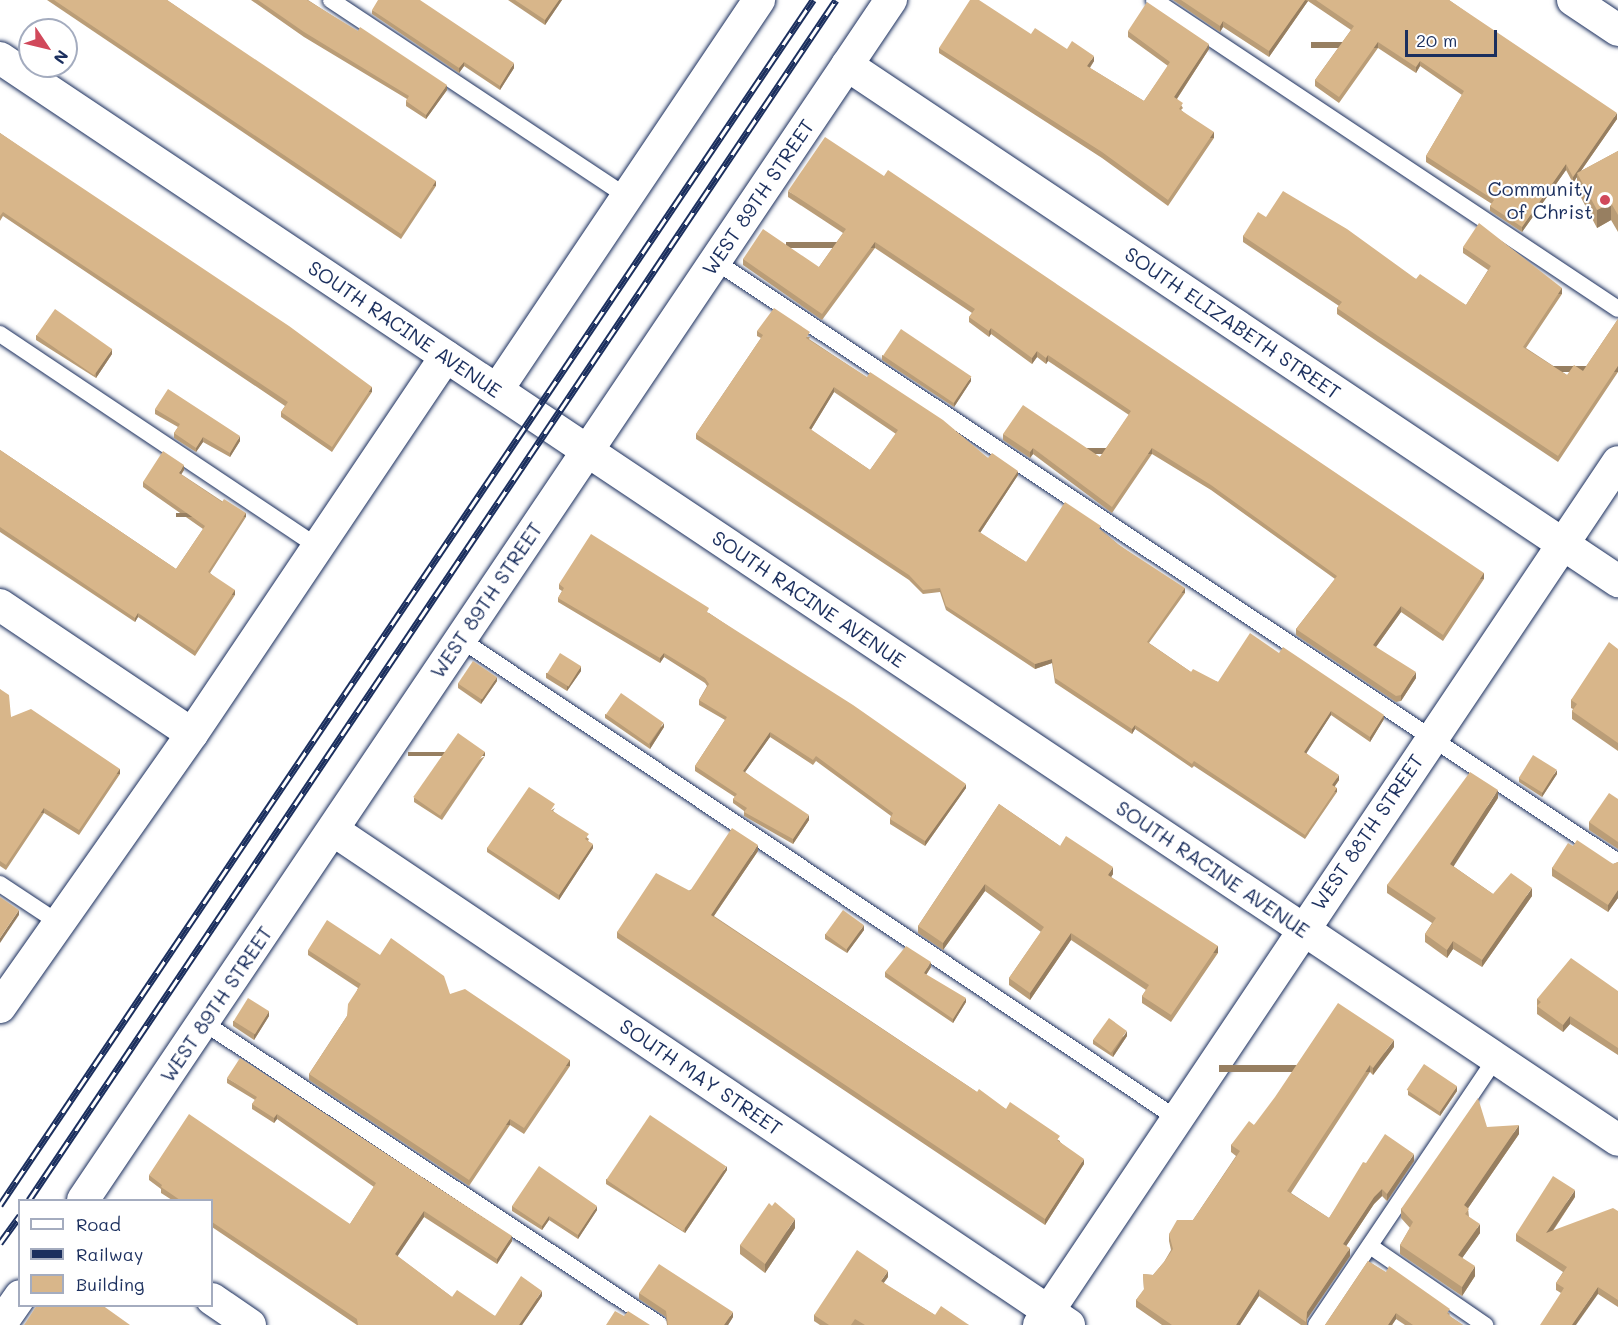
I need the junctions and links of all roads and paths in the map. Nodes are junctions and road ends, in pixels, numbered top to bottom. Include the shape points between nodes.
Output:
1 (331, 0) edge
2 (891, 0) edge
3 (1154, 0) edge
4 (1573, 0) edge
5 (750, 3) edge
6 (1618, 30) edge
7 (0, 58) edge
8 (847, 65) junction
9 (627, 198) junction
10 (715, 261) junction
11 (1618, 309) edge
12 (0, 333) edge
13 (446, 356) junction
14 (497, 390) junction
15 (586, 449) junction
16 (1618, 462) edge
17 (1562, 544) junction
18 (318, 547) junction
19 (1618, 581) edge
20 (0, 605) edge
21 (460, 639) junction
22 (192, 734) junction
23 (1431, 737) junction
24 (333, 830) junction
25 (1618, 862) edge
26 (0, 884) edge
27 (59, 923) junction
28 (1302, 929) junction
29 (0, 1006) edge
30 (203, 1022) junction
31 (1496, 1058) junction
32 (1176, 1118) junction
33 (1618, 1140) edge
34 (84, 1199) edge
35 (1370, 1246) junction
36 (18, 1299) edge
37 (213, 1300) edge
38 (1052, 1320) edge
39 (0, 1325) edge
40 (250, 1325) edge
41 (660, 1325) edge
42 (1316, 1325) edge
43 (1485, 1325) edge

1 - 9 lane
2 - 8 street, WEST 89TH STREET
3 - 11 lane
4 - 6 street
5 - 9 street
7 - 13 street, SOUTH RACINE AVENUE
8 - 10 street, WEST 89TH STREET
8 - 17 street, SOUTH ELIZABETH STREET
9 - 14 street
10 - 15 street, WEST 89TH STREET
10 - 23 lane
12 - 18 lane
13 - 14 street, SOUTH RACINE AVENUE
13 - 18 street
14 - 15 street, SOUTH RACINE AVENUE
15 - 21 street, WEST 89TH STREET
15 - 28 street, SOUTH RACINE AVENUE
16 - 17 street, WEST 88TH STREET
17 - 19 street, SOUTH ELIZABETH STREET
17 - 23 street, WEST 88TH STREET
18 - 22 street
20 - 22 street
21 - 24 street, WEST 89TH STREET
21 - 32 lane
22 - 27 street
23 - 25 lane
23 - 28 street, WEST 88TH STREET
24 - 30 street, WEST 89TH STREET
24 - 38 street, SOUTH MAY STREET
26 - 27 lane
27 - 29 street
28 - 31 street, SOUTH RACINE AVENUE
28 - 32 street, WEST 88TH STREET
30 - 34 street, WEST 89TH STREET
30 - 41 lane
31 - 33 street, SOUTH RACINE AVENUE
31 - 35 lane
32 - 38 street, WEST 88TH STREET
35 - 42 lane
35 - 43 lane
36 - 39 street
37 - 40 street

